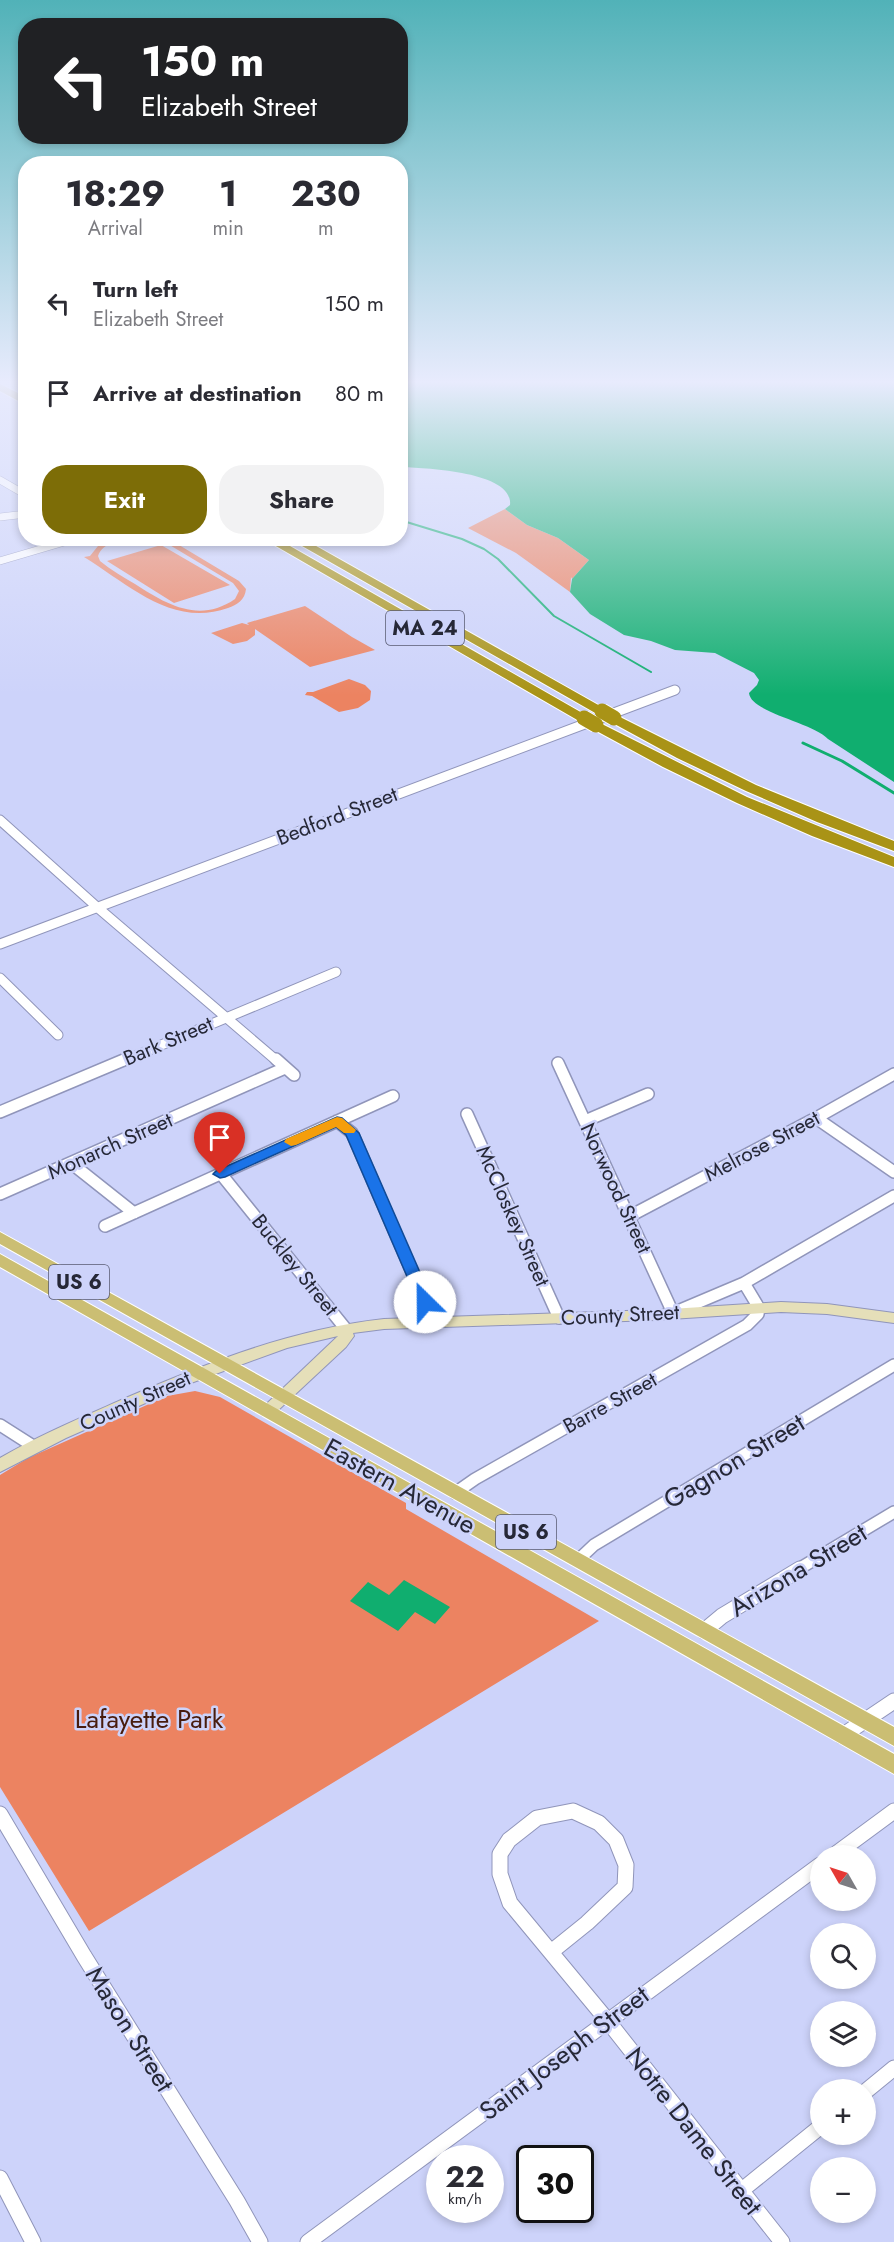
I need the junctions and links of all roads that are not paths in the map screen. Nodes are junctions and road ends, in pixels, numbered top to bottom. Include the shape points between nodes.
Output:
1 (18, 515) edge
2 (0, 517) edge
3 (51, 546) edge
4 (282, 546) edge
5 (307, 546) edge
6 (0, 561) edge
7 (675, 690) dead end
8 (599, 718) junction
9 (0, 820) edge
10 (894, 846) edge
11 (894, 862) edge
12 (97, 907) junction
13 (0, 944) edge
14 (336, 972) dead end
15 (0, 978) edge
16 (225, 1017) junction
17 (58, 1035) dead end
18 (558, 1063) dead end
19 (894, 1074) edge
20 (648, 1094) dead end
21 (393, 1096) dead end
22 (0, 1112) edge
23 (467, 1114) dead end
24 (816, 1118) junction
25 (337, 1121) junction
26 (585, 1121) junction
27 (71, 1163) junction
28 (894, 1172) edge
29 (220, 1174) junction
30 (0, 1194) edge
31 (894, 1196) edge
32 (134, 1213) junction
33 (630, 1216) junction
34 (105, 1226) dead end
35 (0, 1238) edge
36 (0, 1260) edge
37 (744, 1283) junction
38 (759, 1308) junction
39 (673, 1314) junction
40 (559, 1318) junction
41 (894, 1318) edge
42 (434, 1323) junction
43 (345, 1328) junction
44 (224, 1363) junction
45 (894, 1365) edge
46 (198, 1373) junction
47 (284, 1396) junction
48 (267, 1411) junction
49 (0, 1425) edge
50 (33, 1446) junction
51 (0, 1466) edge
52 (456, 1493) junction
53 (894, 1512) edge
54 (577, 1561) junction
55 (704, 1631) junction
56 (894, 1701) edge
57 (865, 1721) junction
58 (843, 1736) junction
59 (894, 1737) edge
60 (894, 1765) edge
61 (894, 1811) edge
62 (0, 1814) edge
63 (848, 1845) edge
64 (810, 1872) edge
65 (551, 1952) junction
66 (607, 2020) junction
67 (894, 2068) edge
68 (876, 2083) edge
69 (810, 2135) edge
70 (0, 2178) edge
71 (742, 2190) junction
72 (33, 2242) edge
73 (260, 2242) edge
74 (308, 2242) edge
75 (782, 2242) edge

1 - 2 street
3 - 6 street
4 - 8 highway, MA 24
5 - 8 highway, MA 24
7 - 12 street, Bedford Street
8 - 10 highway, MA 24 via 747,787
8 - 11 highway, MA 24 via 721,792
9 - 12 street
12 - 13 street, Bedford Street
12 - 16 street
14 - 16 street, Bark Street
15 - 17 street
16 - 22 street, Bark Street
16 - 27 street, Monarch Street via 290,1072
18 - 26 street, Norwood Street
19 - 24 street, Melrose Street
20 - 26 street
21 - 25 street
23 - 40 street, McCloskey Street
24 - 28 street
24 - 33 street, Melrose Street
25 - 29 street
25 - 42 street via 352,1133
26 - 33 street, Norwood Street
27 - 30 street, Monarch Street
27 - 32 street
29 - 32 street
29 - 43 street, Buckley Street
31 - 37 street
32 - 34 street
33 - 39 street, Norwood Street
35 - 44 main road, Eastern Avenue / US 6
36 - 46 main road, Eastern Avenue / US 6
37 - 38 street
37 - 39 street
38 - 39 street, County Street
38 - 41 street, County Street via 804,1308
38 - 52 street, Barre Street via 755,1318 743,1328
39 - 40 street, County Street
40 - 42 street, County Street
42 - 43 street, County Street
43 - 44 street, County Street
43 - 47 street via 346,1336 341,1343
44 - 46 street, County Street
44 - 47 main road, Eastern Avenue / US 6
45 - 54 street, Gagnon Street via 594,1545
46 - 48 main road, Eastern Avenue / US 6
46 - 50 street, County Street
47 - 48 street
47 - 52 main road, Eastern Avenue / US 6
48 - 58 main road, Eastern Avenue / US 6
49 - 50 street
50 - 51 street, County Street
52 - 54 main road, Eastern Avenue / US 6
53 - 55 street, Arizona Street via 722,1616
54 - 55 main road, Eastern Avenue / US 6
55 - 57 main road, Eastern Avenue / US 6
56 - 57 street
57 - 58 street
57 - 59 main road, Eastern Avenue / US 6
58 - 60 main road, Eastern Avenue / US 6
61 - 63 street
62 - 73 street, Mason Street
64 - 66 street, Saint Joseph Street
65 - 65 street via 625,1887 626,1865 616,1840 599,1822 573,1811 537,1818 509,1840 500,1854 500,1874 510,1903
65 - 66 street, Notre Dame Street
66 - 71 street, Notre Dame Street
66 - 74 street, Saint Joseph Street
67 - 68 street
69 - 71 street
70 - 72 street
71 - 75 street, Notre Dame Street

